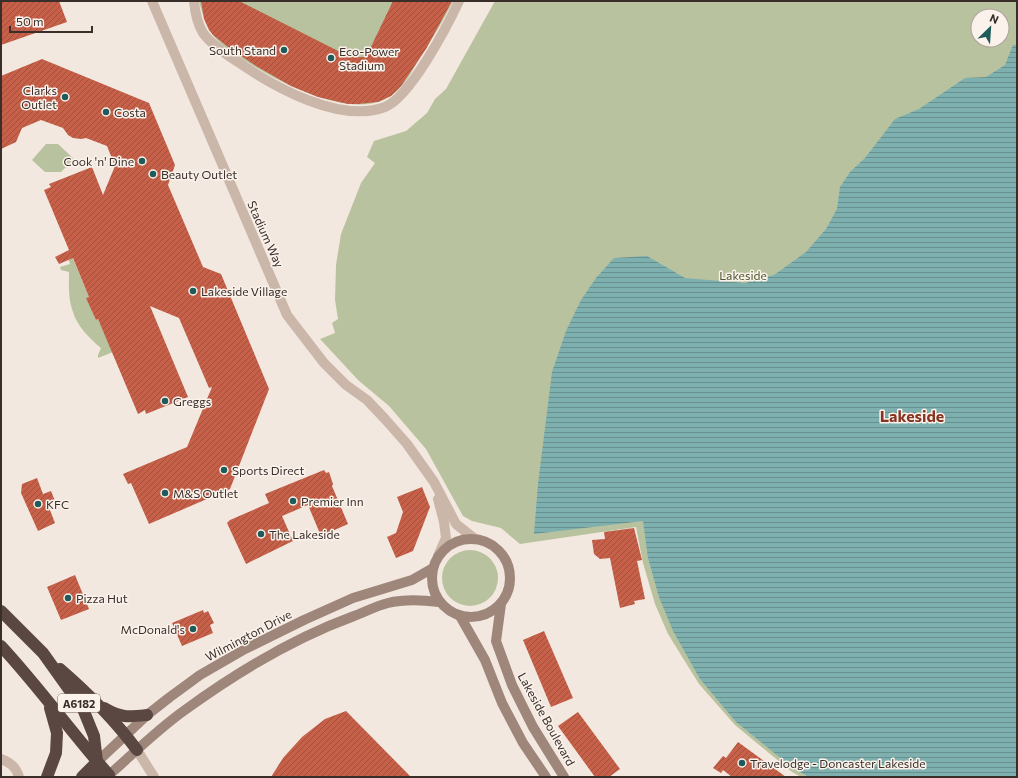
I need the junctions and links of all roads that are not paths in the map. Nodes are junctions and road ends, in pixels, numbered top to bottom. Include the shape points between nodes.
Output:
1 (152, 1) edge
2 (194, 1) edge
3 (459, 1) edge
4 (434, 482) junction
5 (475, 539) junction
6 (438, 556) junction
7 (433, 568) junction
8 (439, 602) junction
9 (501, 604) junction
10 (1, 611) edge
11 (460, 616) junction
12 (1, 646) edge
13 (43, 653) junction
14 (94, 699) junction
15 (50, 704) junction
16 (147, 716) junction
17 (126, 735) junction
18 (137, 750) junction
19 (1, 759) edge
20 (97, 762) junction
21 (109, 776) edge
22 (19, 777) edge
23 (47, 777) edge
24 (82, 777) edge
25 (96, 777) edge
26 (154, 777) edge
27 (546, 777) edge
28 (564, 777) edge

1 - 4 street, Stadium Way via 287,315 324,363 385,419
2 - 3 street via 196,18 204,33 232,58 295,95 331,108 355,112 385,107 399,98 411,84
4 - 5 street, Stadium Way via 456,524
4 - 6 street, Stadium Way via 446,538
5 - 6 street via 447,546
5 - 9 street via 495,547 508,564 509,587
6 - 7 street
7 - 8 street via 432,586
7 - 16 street, Wilmington Drive via 412,580 353,598 245,649 200,675
8 - 11 street
8 - 18 street via 419,600 389,603 331,624 250,667 185,710
9 - 11 street via 491,612 476,618
9 - 28 street, Lakeside Boulevard via 496,641 509,678 533,727
10 - 13 highway, A6182
11 - 27 street via 485,660 502,703 523,744
12 - 15 highway, A6182
13 - 14 highway
13 - 20 highway, A6182 via 83,709 94,736
14 - 16 highway via 116,714 126,717
14 - 17 highway
15 - 20 highway, A6182
15 - 23 highway, A6182 via 57,733 56,753
16 - 17 street, Wilmington Drive
17 - 18 highway
17 - 20 street, Wilmington Drive
18 - 21 street
18 - 26 street
19 - 22 street via 11,763
20 - 21 highway, A6182
20 - 24 highway
20 - 25 highway

